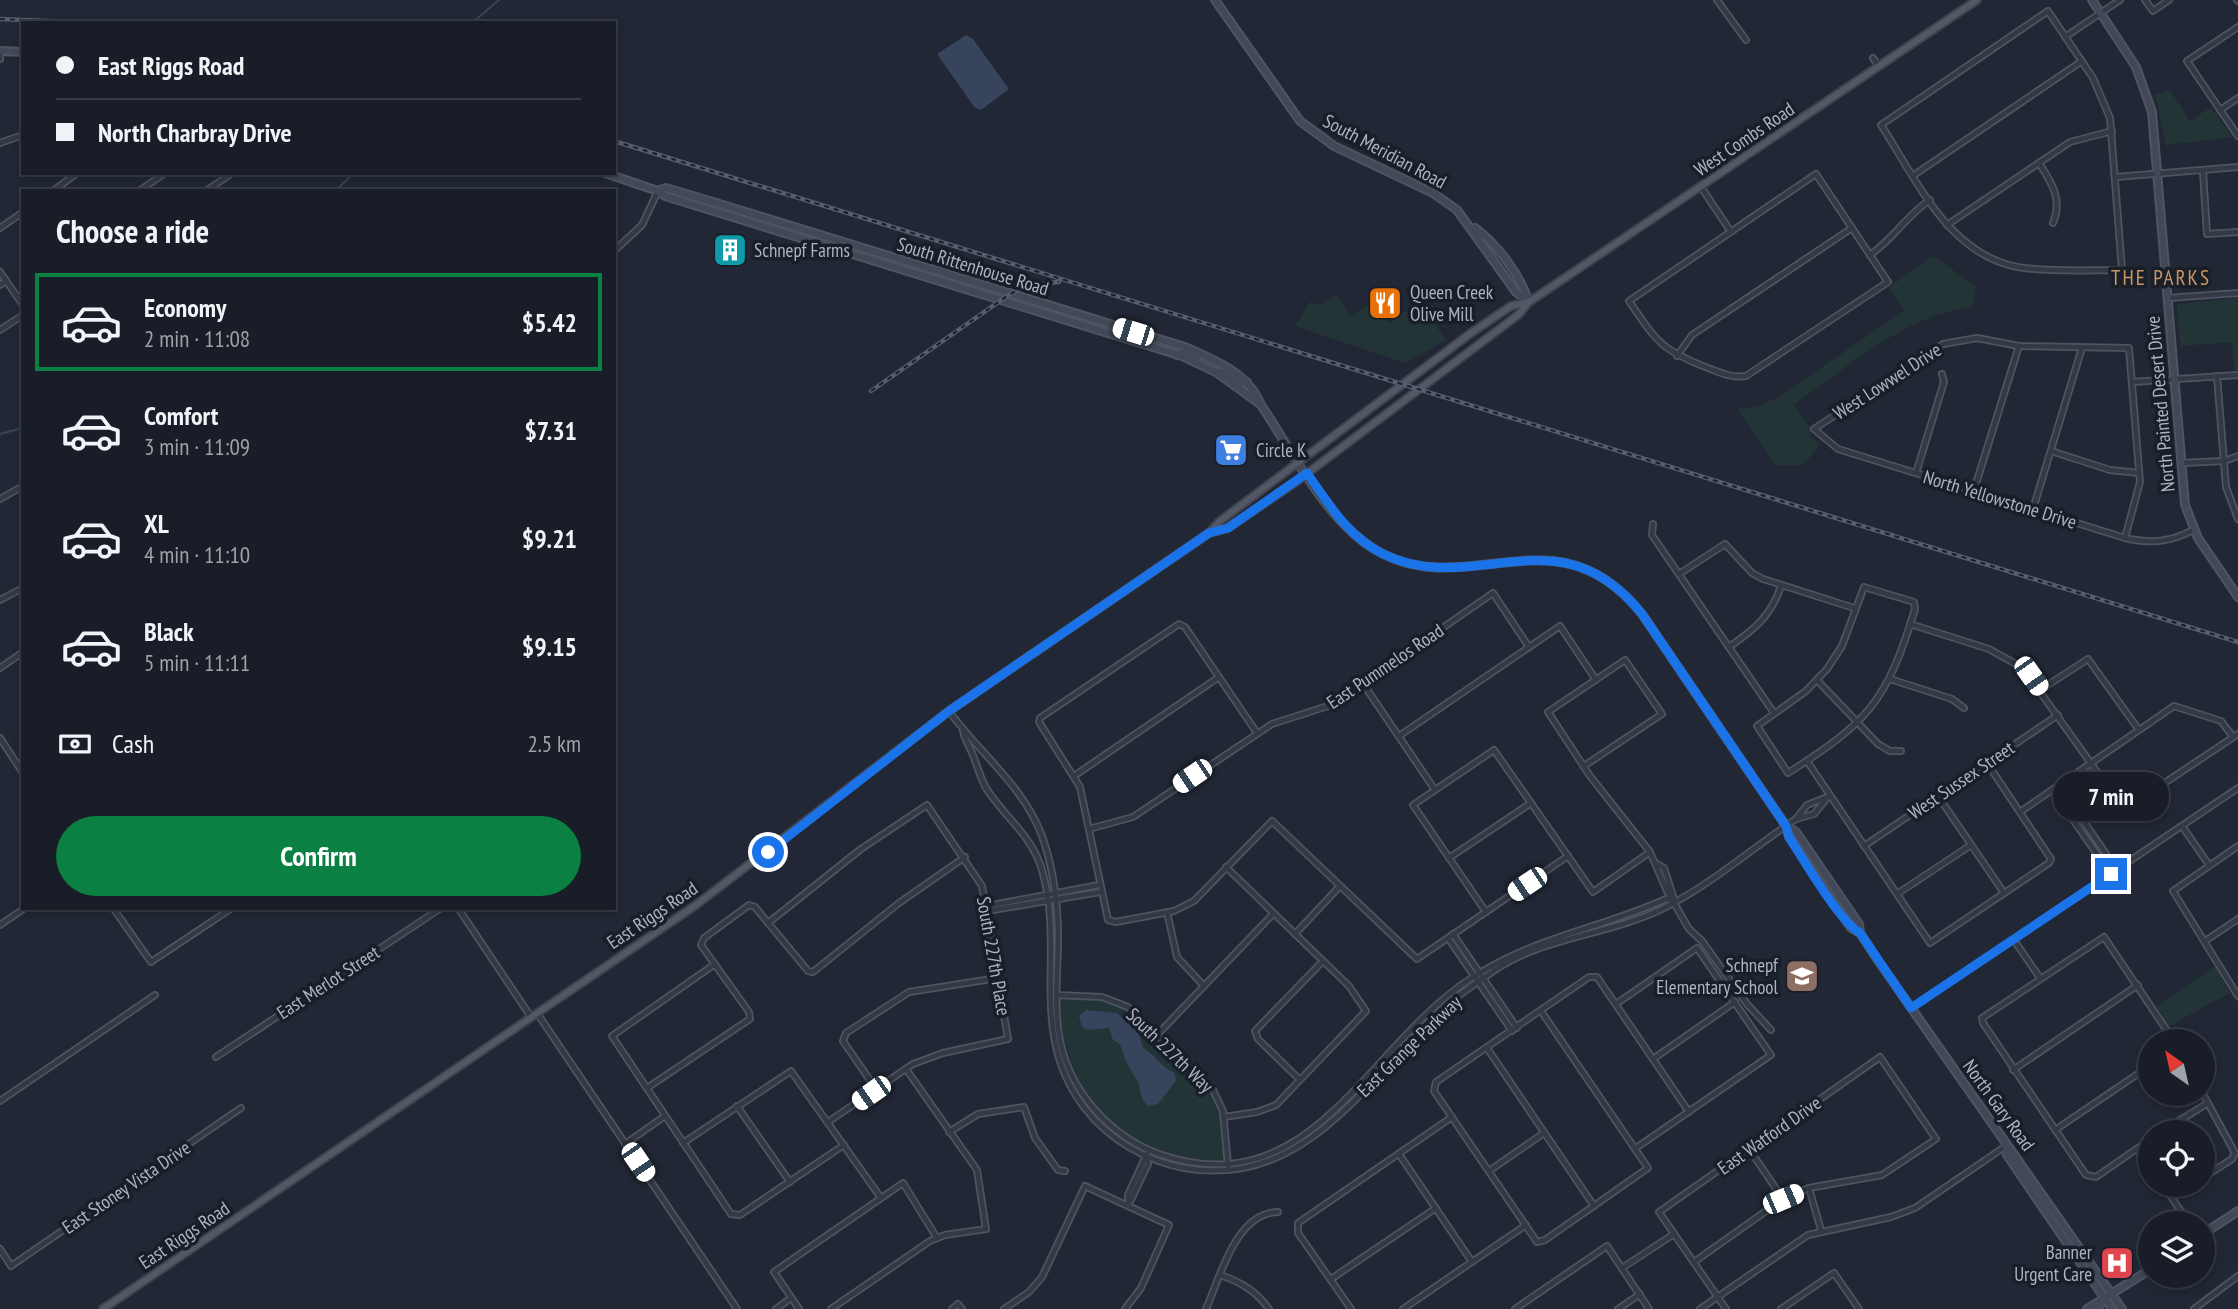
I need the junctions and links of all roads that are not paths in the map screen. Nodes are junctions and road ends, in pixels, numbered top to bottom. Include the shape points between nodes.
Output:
1 (1215, 0) edge
2 (1717, 0) edge
3 (1977, 0) edge
4 (2092, 0) edge
5 (2120, 0) edge
6 (2145, 0) edge
7 (2169, 0) edge
8 (2101, 13) junction
9 (2238, 27) edge
10 (2066, 37) junction
11 (1746, 40) dead end
12 (0, 51) edge
13 (21, 52) edge
14 (1873, 58) dead end
15 (0, 59) edge
16 (2082, 61) junction
17 (1879, 67) junction
18 (2238, 98) edge
19 (2220, 110) junction
20 (2112, 131) junction
21 (21, 136) edge
22 (2238, 136) edge
23 (0, 143) edge
24 (2039, 163) junction
25 (2238, 167) edge
26 (2203, 172) junction
27 (74, 175) edge
28 (151, 175) edge
29 (161, 175) edge
30 (229, 175) edge
31 (611, 175) edge
32 (1914, 175) junction
33 (2159, 175) junction
34 (2116, 177) junction
35 (155, 180) junction
36 (1701, 187) junction
37 (56, 189) edge
38 (142, 189) edge
39 (209, 189) edge
40 (658, 191) junction
41 (1930, 200) junction
42 (21, 213) edge
43 (2053, 223) dead end
44 (1947, 225) junction
45 (0, 228) edge
46 (1852, 228) junction
47 (1731, 232) junction
48 (2238, 232) edge
49 (616, 249) edge
50 (1870, 255) junction
51 (0, 272) edge
52 (6, 281) junction
53 (0, 285) edge
54 (2238, 293) edge
55 (2168, 298) junction
56 (21, 302) edge
57 (1529, 302) junction
58 (21, 316) edge
59 (0, 330) edge
60 (2019, 346) junction
61 (2082, 348) junction
62 (1177, 355) junction
63 (1677, 356) junction
64 (1217, 361) junction
65 (1216, 372) junction
66 (1942, 374) dead end
67 (2238, 375) edge
68 (2217, 376) junction
69 (2174, 379) junction
70 (1247, 382) junction
71 (2132, 382) junction
72 (1261, 405) junction
73 (1814, 429) joint
74 (2051, 451) junction
75 (2238, 456) edge
76 (2224, 461) junction
77 (1301, 463) junction
78 (2180, 463) junction
79 (1307, 473) junction
80 (1916, 473) junction
81 (2140, 473) junction
82 (21, 487) edge
83 (1974, 491) junction
84 (0, 499) edge
85 (2033, 509) junction
86 (2238, 519) edge
87 (1653, 524) dead end
88 (2193, 530) junction
89 (1209, 533) junction
90 (2125, 538) junction
91 (1679, 574) junction
92 (1781, 586) junction
93 (21, 589) edge
94 (2238, 597) edge
95 (0, 600) edge
96 (1854, 608) junction
97 (1910, 624) junction
98 (1529, 647) junction
99 (1729, 647) junction
100 (21, 653) edge
101 (0, 668) edge
102 (1219, 677) junction
103 (1891, 679) junction
104 (1596, 680) junction
105 (1817, 680) junction
106 (1362, 682) junction
107 (2040, 690) junction
108 (1964, 708) dead end
109 (949, 711) junction
110 (1773, 713) junction
111 (2058, 715) junction
112 (1857, 724) junction
113 (963, 730) junction
114 (2139, 730) junction
115 (1257, 733) junction
116 (1399, 736) junction
117 (2236, 736) edge
118 (0, 738) edge
119 (1901, 751) dead end
120 (1807, 761) junction
121 (1987, 763) junction
122 (2091, 763) junction
123 (1584, 766) junction
124 (21, 770) edge
125 (1074, 776) junction
126 (2059, 785) junction
127 (2238, 788) edge
128 (1435, 790) junction
129 (2052, 790) junction
130 (1938, 796) junction
131 (1829, 797) junction
132 (1531, 803) junction
133 (1812, 803) junction
134 (1816, 811) junction
135 (2020, 811) junction
136 (1796, 820) junction
137 (1786, 826) junction
138 (2182, 826) junction
139 (1089, 829) junction
140 (2090, 830) junction
141 (2083, 836) junction
142 (1971, 845) junction
143 (1864, 846) junction
144 (2238, 846) edge
145 (1650, 852) junction
146 (1568, 856) junction
147 (965, 858) junction
148 (1449, 858) junction
149 (2209, 865) junction
150 (1226, 867) junction
151 (2117, 870) junction
152 (2111, 874) junction
153 (1099, 885) junction
154 (1340, 886) junction
155 (1100, 892) junction
156 (1054, 893) junction
157 (2004, 893) junction
158 (1897, 894) junction
159 (1047, 895) junction
160 (1055, 900) junction
161 (1675, 900) junction
162 (1048, 901) junction
163 (987, 908) junction
164 (22, 910) edge
165 (114, 910) edge
166 (229, 910) edge
167 (438, 910) edge
168 (459, 910) edge
169 (1167, 912) junction
170 (1486, 912) junction
171 (1273, 914) junction
172 (2238, 919) edge
173 (768, 923) junction
174 (0, 925) edge
175 (1295, 934) junction
176 (1451, 936) junction
177 (2014, 940) junction
178 (2205, 941) junction
179 (1323, 961) junction
180 (715, 964) junction
181 (1477, 975) junction
182 (998, 978) junction
183 (2040, 978) junction
184 (1481, 981) junction
185 (2138, 985) junction
186 (1203, 986) junction
187 (155, 995) dead end
188 (1049, 995) junction
189 (1056, 995) junction
190 (2238, 996) edge
191 (1735, 1002) junction
192 (1616, 1004) junction
193 (1911, 1008) junction
194 (1541, 1011) junction
195 (534, 1015) junction
196 (1514, 1029) junction
197 (2166, 1029) edge
198 (1770, 1030) dead end
199 (1157, 1035) junction
200 (1487, 1048) junction
201 (216, 1057) dead end
202 (1653, 1059) junction
203 (906, 1069) junction
204 (2013, 1070) junction
205 (2138, 1074) edge
206 (1300, 1080) junction
207 (646, 1088) junction
208 (876, 1089) junction
209 (0, 1101) edge
210 (737, 1106) junction
211 (2202, 1106) edge
212 (2210, 1106) edge
213 (242, 1108) dead end
214 (1689, 1112) junction
215 (665, 1116) junction
216 (1224, 1117) junction
217 (1452, 1117) junction
218 (2180, 1120) edge
219 (828, 1122) junction
220 (2055, 1130) junction
221 (950, 1132) junction
222 (1545, 1133) junction
223 (625, 1143) junction
224 (683, 1143) junction
225 (844, 1145) junction
226 (2006, 1146) junction
227 (1636, 1148) junction
228 (2138, 1148) edge
229 (1749, 1149) junction
230 (1148, 1153) junction
231 (1399, 1154) junction
232 (1228, 1167) junction
233 (2215, 1170) edge
234 (1065, 1171) dead end
235 (1489, 1171) junction
236 (1134, 1180) junction
237 (790, 1182) junction
238 (1141, 1182) junction
239 (1809, 1188) junction
240 (881, 1198) junction
241 (2172, 1198) edge
242 (1783, 1199) junction
243 (1128, 1206) junction
244 (1594, 1206) junction
245 (1436, 1208) junction
246 (2181, 1211) edge
247 (2238, 1211) edge
248 (1278, 1212) dead end
249 (1526, 1226) junction
250 (2215, 1226) edge
251 (1821, 1230) junction
252 (1674, 1234) junction
253 (937, 1238) junction
254 (0, 1249) edge
255 (1472, 1262) junction
256 (1694, 1262) junction
257 (1622, 1268) junction
258 (1220, 1275) junction
259 (2238, 1276) edge
260 (2138, 1277) edge
261 (1331, 1279) junction
262 (1640, 1294) junction
263 (1718, 1297) junction
264 (2108, 1297) junction
265 (791, 1298) junction
266 (960, 1307) edge
267 (103, 1309) edge
268 (737, 1309) edge
269 (776, 1309) edge
270 (799, 1309) edge
271 (831, 1309) edge
272 (952, 1309) edge
273 (1004, 1309) edge
274 (1125, 1309) edge
275 (1206, 1309) edge
276 (1269, 1309) edge
277 (1352, 1309) edge
278 (1403, 1309) edge
279 (1515, 1309) edge
280 (1618, 1309) edge
281 (1649, 1309) edge
282 (1700, 1309) edge
283 (1726, 1309) edge
284 (1781, 1309) edge
285 (1859, 1309) edge
286 (2087, 1309) edge
287 (2096, 1309) edge
288 (2112, 1309) edge
289 (2122, 1309) edge
290 (2194, 1309) edge

1 - 57 main road, South Meridian Road via 1289,108 1308,128 1334,146 1442,198 1489,238 1524,286
2 - 11 street
3 - 17 main road, West Combs Road
4 - 8 main road, North Painted Desert Drive
5 - 8 street
6 - 7 street via 2153,11
8 - 10 street
8 - 33 main road, North Painted Desert Drive via 2146,91
9 - 19 street via 2187,61
10 - 16 street
10 - 32 street via 2048,12 1881,125
12 - 13 main road
12 - 15 street
14 - 17 street
16 - 20 street via 2104,100
16 - 32 street
17 - 36 main road, West Combs Road
18 - 19 street
19 - 22 street
20 - 24 street via 2075,140
20 - 34 street
21 - 23 street
24 - 43 street via 2056,194 2058,211
24 - 44 street
25 - 26 street
26 - 33 street
26 - 48 street via 2207,234
27 - 37 street
28 - 35 street
29 - 35 street
30 - 39 street
31 - 40 main road, South Rittenhouse Road
32 - 41 street
33 - 34 street
33 - 55 main road, North Painted Desert Drive
34 - 44 street via 2122,270 2015,266 1973,249
35 - 38 street
36 - 47 street
36 - 57 main road, West Combs Road
40 - 49 street via 642,225
40 - 62 main road, South Rittenhouse Road
40 - 64 main road, South Rittenhouse Road via 666,188 713,202 1185,347
41 - 44 street
41 - 50 street
42 - 45 street
46 - 47 street via 1816,174
46 - 50 street
46 - 63 street via 1692,335
47 - 63 street via 1629,301 1655,339
50 - 63 street via 1888,282 1756,372 1730,376
51 - 52 street
52 - 53 street
52 - 56 street
54 - 55 street
55 - 69 main road, North Painted Desert Drive
57 - 77 main road, West Combs Road via 1511,306 1471,333
57 - 79 main road, West Combs Road via 1518,315
58 - 59 street
60 - 61 street, West Lowwel Drive
60 - 73 street, West Lowwel Drive via 1978,338 1942,344
60 - 83 street
61 - 71 street, West Lowwel Drive via 2129,348
61 - 74 street
62 - 64 main road via 1185,352
62 - 65 main road, South Rittenhouse Road
64 - 70 main road, South Rittenhouse Road
65 - 70 main road via 1226,373 1238,383
65 - 72 main road, South Rittenhouse Road
66 - 80 street via 1944,383
67 - 68 street
68 - 69 street
68 - 76 street
69 - 71 street
69 - 78 main road, North Painted Desert Drive
70 - 72 main road, South Rittenhouse Road
71 - 81 street
72 - 77 main road, South Rittenhouse Road
73 - 80 street, North Yellowstone Drive via 1838,449
74 - 81 street via 2110,471
74 - 85 street
75 - 76 street
76 - 78 street
76 - 86 street via 2229,499
77 - 79 main road, North Gary Road
77 - 89 main road, East Riggs Road
78 - 88 main road, North Painted Desert Drive
79 - 89 main road, East Riggs Road via 1228,528
79 - 137 main road, North Gary Road via 1353,534 1394,558 1445,567 1551,560 1588,569 1618,588 1642,614
80 - 83 street, North Yellowstone Drive
81 - 90 street
82 - 84 street
83 - 85 street, North Yellowstone Drive
85 - 90 street, North Yellowstone Drive
87 - 91 street via 1652,535
88 - 90 street, North Yellowstone Drive via 2153,542
88 - 94 main road, North Painted Desert Drive
89 - 109 main road, East Riggs Road
91 - 92 street via 1720,546 1729,545 1752,573
91 - 99 street
92 - 96 street
92 - 99 street via 1760,626
93 - 95 street
96 - 97 street via 1860,590 1877,590 1914,602
96 - 105 street via 1842,646
97 - 103 street
97 - 107 street via 1999,654 2023,668
98 - 104 street via 1560,626
98 - 106 street, East Pummelos Road via 1493,593
98 - 116 street
99 - 110 street
100 - 101 street
102 - 115 street
102 - 125 street
102 - 125 street via 1179,624 1039,720
103 - 108 street via 1952,699
103 - 112 street
104 - 123 street via 1548,712
104 - 123 street via 1625,660 1662,714
105 - 110 street
105 - 112 street
106 - 115 street, East Pummelos Road via 1331,705 1272,723
106 - 116 street
107 - 111 street
107 - 114 street via 2088,659
109 - 113 street
109 - 195 main road, East Riggs Road via 699,903
110 - 120 street via 1757,726 1788,774
111 - 121 street, West Sussex Street
111 - 122 street
112 - 119 street via 1889,751
112 - 120 street
113 - 156 street via 1027,805 1044,844
113 - 159 street via 987,789 1032,845
114 - 117 street via 2174,706 2221,721
114 - 122 street
115 - 139 street, East Pummelos Road via 1128,819
116 - 128 street
117 - 122 street via 2127,808 2120,805
118 - 124 street
120 - 131 street
121 - 130 street, West Sussex Street
121 - 135 street
122 - 126 street
123 - 145 street
125 - 139 street via 1085,802
126 - 129 street
126 - 140 street
127 - 138 street
128 - 132 street via 1494,750
128 - 148 street via 1413,805
129 - 135 street
129 - 141 street
130 - 142 street
130 - 143 street, West Sussex Street
131 - 133 street
131 - 134 street
131 - 143 street
132 - 146 street
132 - 148 street
133 - 134 street
133 - 136 street
134 - 136 street
135 - 157 street via 2051,859
136 - 137 street, East Grange Parkway
137 - 161 street, East Grange Parkway
137 - 193 main road, North Gary Road via 1796,832 1825,873
138 - 149 street
138 - 151 street
139 - 153 street
140 - 141 street
140 - 151 street
141 - 152 street
142 - 157 street
142 - 158 street
143 - 158 street
144 - 149 street
145 - 146 street via 1593,892
145 - 161 street
146 - 170 street
147 - 163 street, South 227th Place via 982,886
147 - 173 street via 899,903 813,972
147 - 173 street, South 227th Place via 927,805 861,849
148 - 170 street
149 - 178 street via 2173,891
150 - 154 street via 1267,824 1276,822
150 - 169 street via 1194,901
150 - 171 street
151 - 152 street
152 - 177 street
153 - 155 street
153 - 156 street
154 - 175 street
154 - 176 street via 1417,959
155 - 160 street
155 - 169 street via 1108,920
156 - 159 street
156 - 160 street
157 - 158 street via 1930,943
159 - 162 street
159 - 163 street
160 - 162 street
160 - 189 street
161 - 181 street, East Grange Parkway via 1666,899 1539,942
161 - 184 street, East Grange Parkway via 1635,919 1530,952
161 - 198 street via 1689,929
162 - 163 street
162 - 188 street
163 - 182 street, South 227th Place
164 - 174 street
165 - 166 street via 151,962
167 - 201 street, East Merlot Street
168 - 195 street
169 - 186 street via 1177,957
170 - 176 street
171 - 175 street
171 - 186 street
172 - 178 street
173 - 180 street via 752,905 701,941
175 - 179 street
176 - 181 street
177 - 183 street
177 - 193 street
178 - 190 street
179 - 206 street via 1366,1011
179 - 206 street via 1255,1031
180 - 207 street via 612,1036
180 - 207 street via 750,1019
181 - 184 street
181 - 232 street, East Grange Parkway via 1436,1005 1313,1130 1273,1153
182 - 203 street, South 227th Place via 1008,1040 943,1053
182 - 208 street via 899,996 843,1037
183 - 185 street via 2104,937
183 - 204 street via 1982,1018
184 - 196 street
184 - 232 street, East Grange Parkway via 1441,1011 1307,1143 1272,1161
185 - 197 street
185 - 204 street
186 - 199 street
187 - 209 street
188 - 189 street, South 227th Way
188 - 230 street via 1055,1047 1071,1088 1107,1132
189 - 199 street, South 227th Way via 1102,997 1122,1003
189 - 230 street via 1060,1043 1078,1087 1113,1128
191 - 192 street via 1697,948
191 - 202 street
191 - 214 street via 1771,1055
192 - 194 street via 1593,976
192 - 202 street
193 - 226 main road, North Gary Road
194 - 196 street
194 - 227 street
195 - 223 street
195 - 267 main road, East Riggs Road
196 - 200 street
199 - 216 street, South 227th Way via 1213,1090
200 - 217 street via 1434,1085
200 - 222 street
202 - 214 street
203 - 208 street
203 - 221 street
204 - 220 street
205 - 220 street
206 - 216 street via 1276,1105
207 - 215 street
208 - 219 street
210 - 219 street via 791,1071
210 - 224 street
210 - 237 street
211 - 218 street
212 - 233 street via 2235,1153
213 - 254 street, East Stoney Vista Drive via 11,1266
214 - 227 street
215 - 223 street
215 - 224 street
216 - 232 street, South 227th Way
217 - 231 street
217 - 235 street
219 - 225 street
220 - 228 street via 2092,1178
221 - 234 street via 978,1114 1024,1107 1035,1138 1058,1170
221 - 253 street via 976,1170 986,1229
222 - 235 street
222 - 244 street
223 - 268 street
224 - 237 street via 736,1217
225 - 237 street
225 - 240 street
226 - 251 street via 1915,1208
226 - 264 main road, North Gary Road
226 - 264 main road, North Gary Road via 2007,1155
227 - 244 street via 1648,1168
229 - 239 street, East Watford Drive via 1880,1058 1936,1139 1882,1175
229 - 242 street
229 - 252 street, East Watford Drive via 1659,1212
230 - 232 street
230 - 236 street
230 - 238 street
231 - 245 street
231 - 261 street via 1297,1223 1298,1233
235 - 249 street
236 - 238 street
236 - 243 street
238 - 243 street
239 - 242 street
239 - 251 street
240 - 253 street via 903,1183
240 - 265 street via 774,1272
241 - 246 street
242 - 256 street
243 - 273 street via 1085,1186 1042,1276 1029,1292
243 - 274 street via 1169,1225 1141,1289
244 - 249 street via 1541,1242
245 - 255 street
245 - 261 street
247 - 250 main road
248 - 258 street via 1265,1214 1249,1226
249 - 255 street
251 - 263 street
252 - 256 street
252 - 257 street
253 - 271 street
255 - 278 street
256 - 263 street
257 - 262 street
257 - 279 street via 1607,1246
258 - 275 street
258 - 276 street via 1240,1281
259 - 290 street
260 - 264 main road
261 - 277 street
262 - 280 street
262 - 281 street
263 - 282 street
263 - 283 street
264 - 286 main road
264 - 287 main road
264 - 288 main road, North Gary Road
264 - 289 main road
265 - 269 street
265 - 270 street
266 - 272 street
284 - 285 street via 1834,1273

